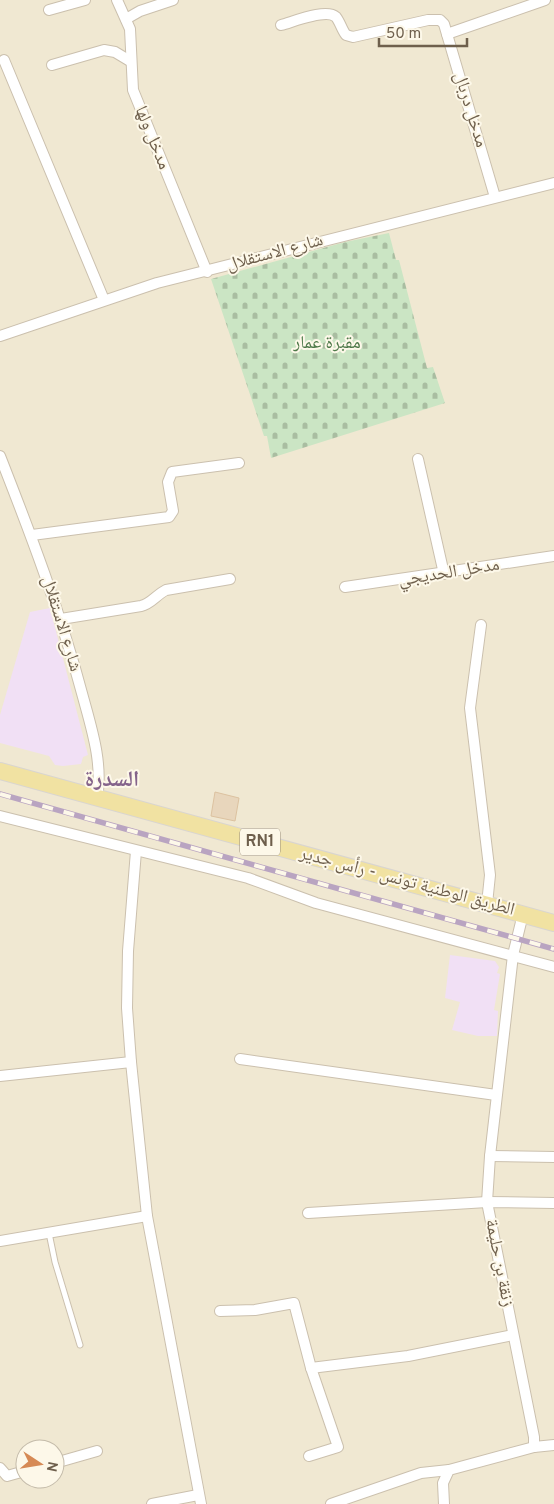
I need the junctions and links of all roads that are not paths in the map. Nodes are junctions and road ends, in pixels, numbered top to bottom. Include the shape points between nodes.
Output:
1 (85, 0) edge
2 (117, 0) edge
3 (173, 0) edge
4 (545, 0) edge
5 (50, 10) dead end
6 (126, 19) junction
7 (281, 25) dead end
8 (447, 34) junction
9 (4, 60) dead end
10 (130, 61) junction
11 (52, 65) dead end
12 (553, 186) edge
13 (495, 197) junction
14 (207, 272) junction
15 (104, 300) junction
16 (0, 336) edge
17 (0, 456) edge
18 (418, 459) dead end
19 (240, 463) dead end
20 (32, 535) junction
21 (554, 556) edge
22 (444, 574) junction
23 (230, 578) dead end
24 (345, 588) dead end
25 (61, 618) junction
26 (482, 624) dead end
27 (0, 771) edge
28 (97, 798) junction
29 (0, 816) edge
30 (136, 851) junction
31 (487, 904) junction
32 (523, 914) junction
33 (554, 922) edge
34 (513, 955) junction
35 (554, 967) edge
36 (240, 1059) dead end
37 (131, 1062) junction
38 (0, 1076) edge
39 (496, 1095) junction
40 (490, 1156) junction
41 (554, 1157) edge
42 (487, 1202) junction
43 (554, 1203) edge
44 (308, 1213) dead end
45 (147, 1216) junction
46 (49, 1232) junction
47 (0, 1241) edge
48 (220, 1311) dead end
49 (512, 1335) junction
50 (80, 1345) dead end
51 (311, 1368) junction
52 (554, 1445) edge
53 (534, 1446) junction
54 (96, 1452) dead end
55 (309, 1456) dead end
56 (65, 1460) edge
57 (0, 1468) edge
58 (449, 1470) junction
59 (15, 1474) edge
60 (200, 1500) edge
61 (152, 1504) edge
62 (331, 1504) edge
63 (444, 1504) edge

1 - 5 street
2 - 6 street, مدخل ولها
3 - 6 street
4 - 8 street
6 - 10 street, مدخل ولها via 130,29
7 - 8 street via 321,14 332,15 338,19 346,35 353,37 434,19 444,24
8 - 13 street, مدخل دربال
9 - 15 street
10 - 11 street via 104,50
10 - 14 street, مدخل ولها via 133,90
12 - 13 street, شارع الاستقلال
13 - 14 street, شارع الاستقلال
14 - 15 street, شارع الاستقلال via 157,283
15 - 16 street, شارع الاستقلال
17 - 20 street, شارع الاستقلال
18 - 22 street
19 - 20 street via 172,472 168,482 174,511 169,517
20 - 25 street, شارع الاستقلال
21 - 22 street, مدخل الحديجي
22 - 24 street, مدخل الحديجي
23 - 25 street via 166,590 148,605
25 - 28 street, شارع الاستقلال via 93,734 100,778
26 - 31 street via 470,708 490,875
27 - 28 main road, الطريق الوطنية تونس - رأس جدير / RN1
28 - 31 main road, الطريق الوطنية تونس - رأس جدير / RN1
29 - 30 street
30 - 34 street via 248,878 316,902
30 - 37 street via 128,951 127,1008
31 - 32 main road, الطريق الوطنية تونس - رأس جدير / RN1
32 - 33 main road, الطريق الوطنية تونس - رأس جدير / RN1
32 - 34 street, زنقة بن حليمة
34 - 35 street
34 - 39 street, زنقة بن حليمة
36 - 39 street
37 - 38 street
37 - 45 street
39 - 40 street, زنقة بن حليمة
40 - 41 street
40 - 42 street, زنقة بن حليمة
42 - 43 street
42 - 44 street
42 - 49 street, زنقة بن حليمة
45 - 46 street
45 - 60 street
46 - 47 street
46 - 50 lane
48 - 51 street via 255,1310 294,1303
49 - 51 street via 408,1356
49 - 53 street, زنقة بن حليمة
51 - 55 street via 338,1447
52 - 53 street
53 - 58 street
54 - 56 street
57 - 59 street via 7,1476
58 - 62 street via 421,1473
58 - 63 street via 443,1482
60 - 61 street

